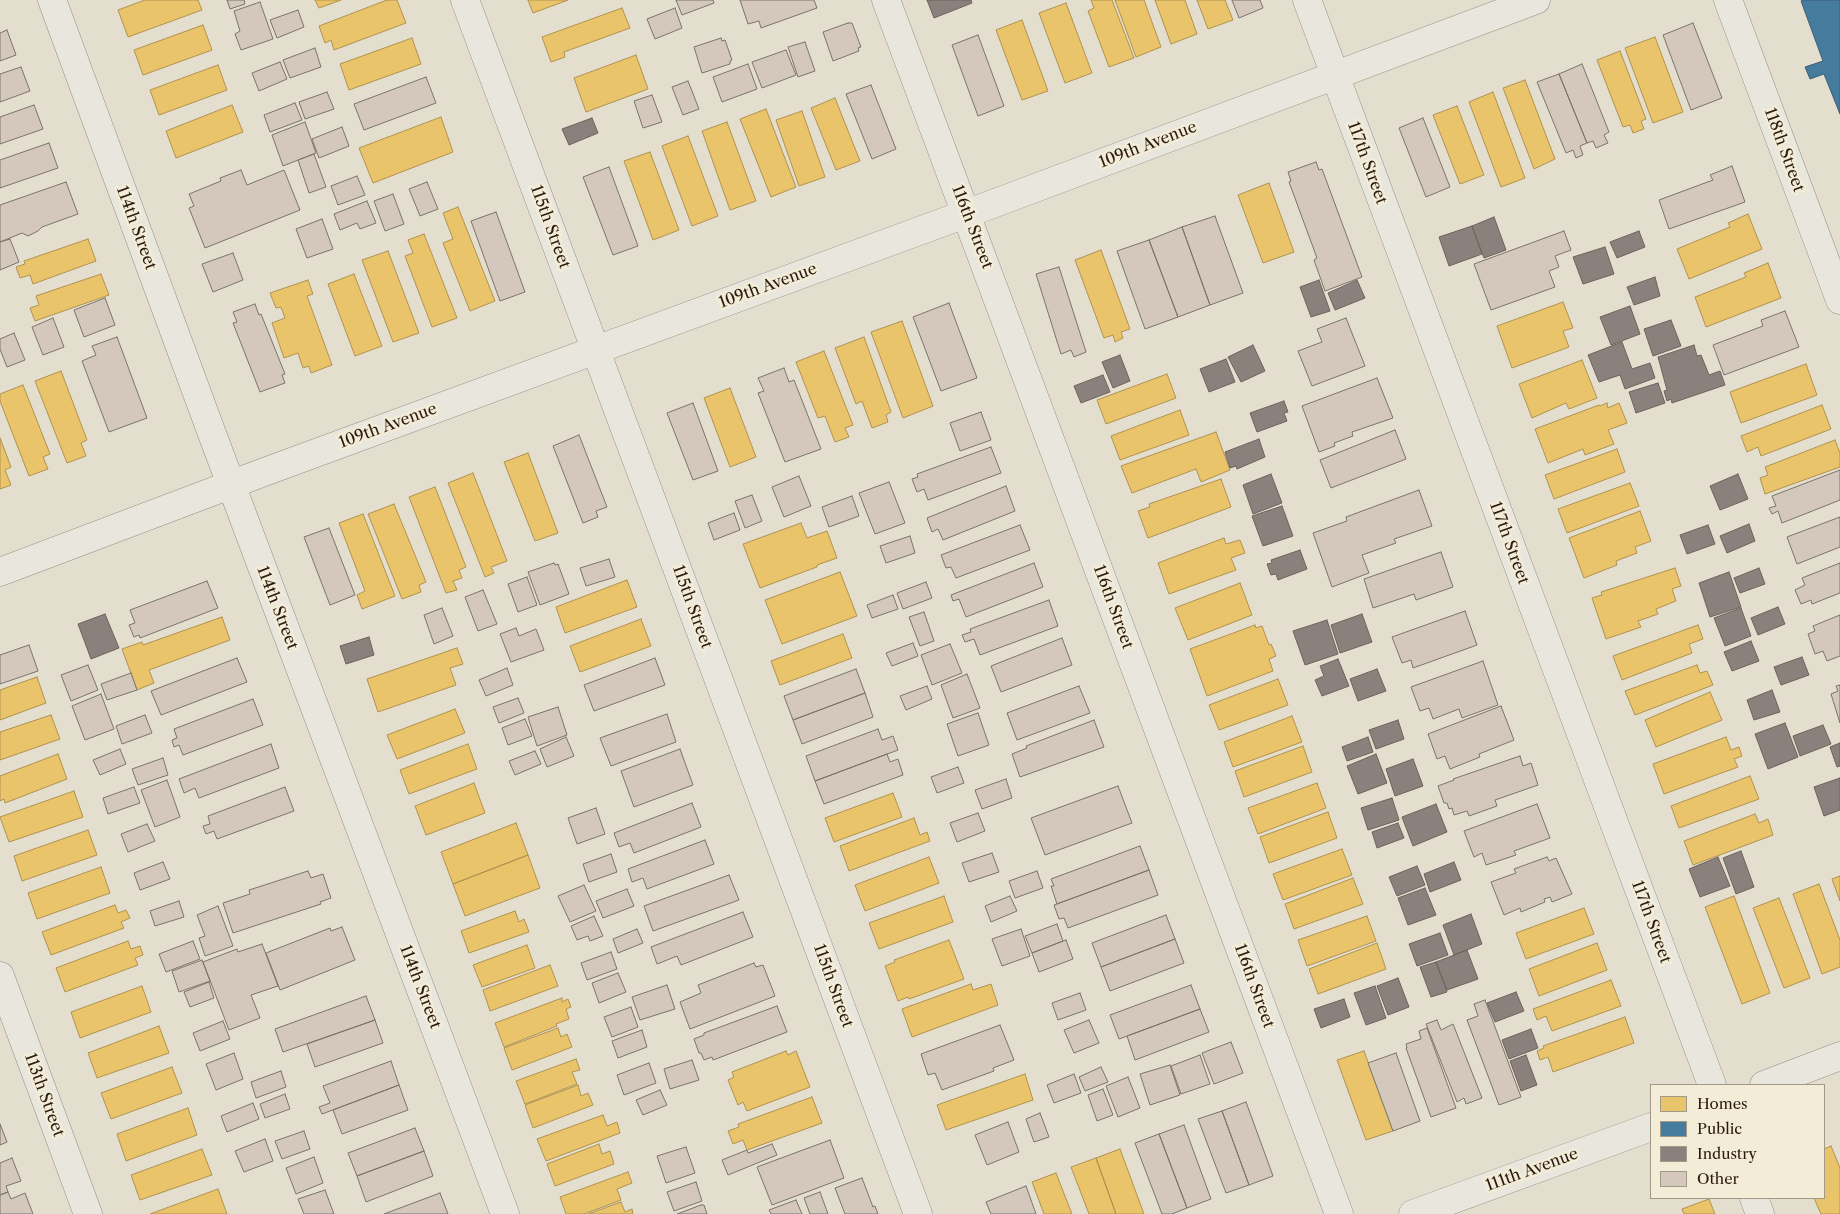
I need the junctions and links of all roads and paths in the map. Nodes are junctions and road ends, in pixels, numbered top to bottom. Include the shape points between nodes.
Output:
1 (52, 0) edge
2 (465, 0) edge
3 (886, 0) edge
4 (1306, 0) edge
5 (1536, 0) edge
6 (1728, 0) edge
7 (1335, 75) junction
8 (966, 213) junction
9 (1840, 300) edge
10 (596, 349) junction
11 (231, 484) junction
12 (0, 572) edge
13 (0, 976) edge
14 (1840, 1056) edge
15 (1712, 1084) edge
16 (1767, 1084) edge
17 (1650, 1127) edge
18 (1754, 1199) edge
19 (88, 1214) edge
20 (505, 1214) edge
21 (918, 1214) edge
22 (1339, 1214) edge
23 (1413, 1214) edge
24 (1760, 1214) edge

1 - 11 street, 114th Street
2 - 10 street, 115th Street
3 - 8 street, 116th Street
4 - 7 street, 117th Street
5 - 7 street, 109th Avenue
6 - 9 street, 118th Street
7 - 8 street, 109th Avenue
7 - 15 street, 117th Street
8 - 10 street, 109th Avenue
8 - 22 street, 116th Street
10 - 11 street, 109th Avenue
10 - 21 street, 115th Street
11 - 12 street, 109th Avenue
11 - 20 street, 114th Street
13 - 19 street, 113th Street
14 - 16 street
17 - 23 street, 111th Avenue
18 - 24 street

